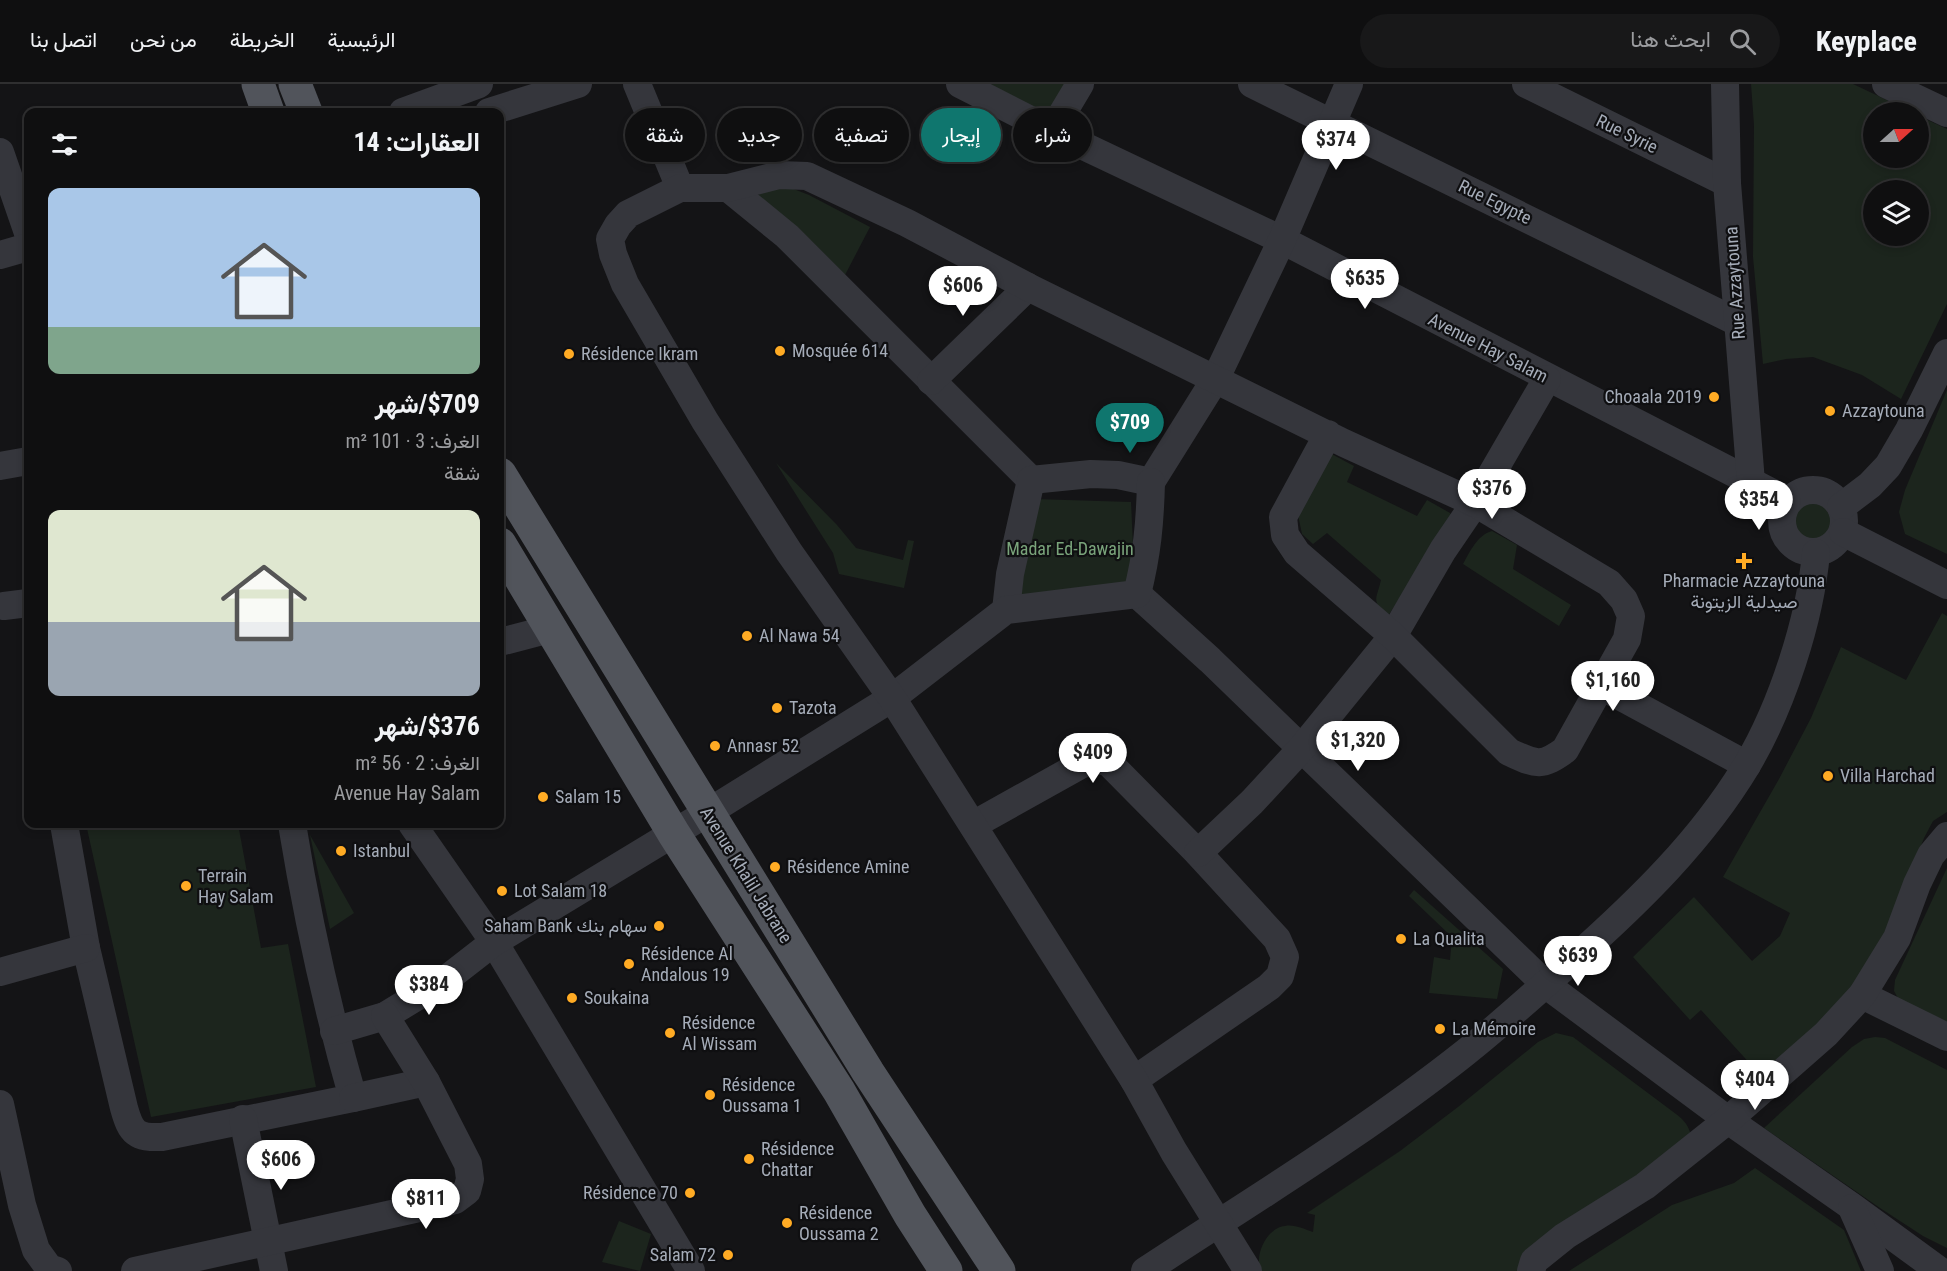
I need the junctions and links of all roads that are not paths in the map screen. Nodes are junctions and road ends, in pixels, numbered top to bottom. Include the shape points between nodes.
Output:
1 (258, 84) edge
2 (295, 84) edge
3 (479, 84) edge
4 (578, 84) edge
5 (637, 84) edge
6 (960, 84) edge
7 (1080, 84) edge
8 (1252, 84) edge
9 (1348, 84) edge
10 (1526, 84) edge
11 (1725, 84) edge
12 (1886, 84) edge
13 (437, 91) edge
14 (252, 108) edge
15 (267, 108) edge
16 (304, 108) edge
17 (409, 108) edge
18 (502, 108) edge
19 (1066, 108) edge
20 (1013, 111) edge
21 (1947, 113) edge
22 (1332, 122) junction
23 (1092, 150) edge
24 (0, 152) edge
25 (1727, 183) junction
26 (680, 188) junction
27 (728, 188) junction
28 (20, 224) edge
29 (1282, 240) junction
30 (24, 249) edge
31 (0, 255) edge
32 (1028, 287) junction
33 (1737, 322) junction
34 (1946, 355) edge
35 (1216, 378) junction
36 (1547, 378) junction
37 (931, 381) junction
38 (1328, 434) junction
39 (24, 462) edge
40 (0, 466) edge
41 (1031, 480) junction
42 (504, 481) edge
43 (1150, 482) junction
44 (1750, 482) junction
45 (1788, 501) junction
46 (1475, 503) junction
47 (1842, 519) junction
48 (504, 551) edge
49 (1816, 553) junction
50 (1947, 585) edge
51 (1137, 594) junction
52 (1006, 610) junction
53 (550, 629) junction
54 (1393, 636) junction
55 (504, 641) edge
56 (1601, 686) junction
57 (892, 698) junction
58 (1301, 749) junction
59 (1748, 765) junction
60 (707, 813) junction
61 (973, 825) junction
62 (65, 828) edge
63 (293, 828) edge
64 (415, 828) edge
65 (674, 834) junction
66 (1947, 836) edge
67 (1198, 853) junction
68 (494, 942) junction
69 (86, 948) junction
70 (0, 972) edge
71 (1545, 984) junction
72 (1862, 995) junction
73 (385, 1016) junction
74 (334, 1031) junction
75 (1947, 1037) edge
76 (1134, 1080) junction
77 (426, 1082) junction
78 (353, 1098) junction
79 (0, 1104) edge
80 (243, 1119) junction
81 (1728, 1120) junction
82 (1851, 1206) junction
83 (1219, 1223) junction
84 (268, 1242) junction
85 (689, 1270) edge
86 (58, 1271) edge
87 (135, 1271) edge
88 (274, 1271) edge
89 (946, 1271) edge
90 (999, 1271) edge
91 (1145, 1271) edge
92 (1248, 1271) edge
93 (1531, 1271) edge
94 (1880, 1271) edge
95 (1940, 1271) edge

1 - 14 main road
1 - 15 main road
2 - 16 main road
3 - 13 street
4 - 18 street
5 - 26 street
6 - 20 street, Avenue Hay Salam
7 - 19 street
8 - 22 street, Rue Egypte
9 - 22 street
10 - 25 street, Rue Syrie
11 - 25 street, Rue Azzaytouna
12 - 21 street
13 - 17 street
22 - 29 street
22 - 33 street, Rue Egypte
23 - 29 street, Avenue Hay Salam
24 - 28 street
25 - 33 street, Rue Azzaytouna
26 - 27 street
26 - 57 street via 628,214 618,225 610,239 625,284 789,552
27 - 32 street via 779,175 807,176
27 - 37 street via 787,236
29 - 35 street
29 - 36 street, Avenue Hay Salam
30 - 31 street
32 - 35 street
32 - 37 street
33 - 44 street, Rue Azzaytouna
34 - 47 street via 1888,466
35 - 38 street
35 - 43 street
36 - 44 street, Avenue Hay Salam
36 - 46 street
37 - 41 street
38 - 46 street
38 - 54 street via 1283,517 1285,535 1297,553
39 - 40 street
41 - 43 street via 1091,474
41 - 52 street
42 - 60 main road, Avenue Khalil Jabrane
43 - 51 street via 1147,557
44 - 45 street, Avenue Hay Salam
45 - 47 street via 1806,490 1826,492 1835,498
45 - 49 street via 1781,521 1783,531 1788,540 1805,552
46 - 54 street
46 - 56 street via 1609,584 1624,600 1630,616 1627,639
47 - 49 street via 1832,546
47 - 50 street
48 - 53 main road, Avenue Khalil Jabrane
49 - 59 street via 1804,625 1780,694
51 - 52 street
51 - 58 street
52 - 57 street
53 - 55 street
53 - 65 main road, Avenue Khalil Jabrane
54 - 56 street via 1509,752 1531,762 1549,762 1565,750
54 - 58 street
56 - 59 street
57 - 60 street
57 - 61 street
58 - 67 street
58 - 71 street
59 - 71 street via 1706,826 1672,865
60 - 65 street
60 - 90 main road, Avenue Khalil Jabrane via 868,1072
61 - 67 street via 1093,758 1109,763
61 - 76 street
62 - 69 street
63 - 74 street
64 - 68 street
65 - 68 street
65 - 89 main road, Avenue Khalil Jabrane via 839,1091
66 - 72 street via 1932,855 1896,938
67 - 76 street via 1277,939 1285,957 1280,976
68 - 73 street via 448,977
68 - 85 street
69 - 70 street
69 - 80 street via 124,1108 136,1133 145,1138 162,1137
71 - 81 street
71 - 83 street via 1466,1053 1332,1149
72 - 75 street
72 - 81 street via 1826,1034
73 - 74 street
73 - 77 street
74 - 78 street
76 - 83 street
77 - 78 street
77 - 84 street via 468,1164 467,1191 455,1200
78 - 80 street
79 - 86 street via 36,1250 49,1268
80 - 84 street
81 - 82 street
81 - 93 street via 1645,1186 1565,1236 1534,1261
82 - 94 street
82 - 95 street
83 - 91 street
83 - 92 street
84 - 87 street
84 - 88 street

